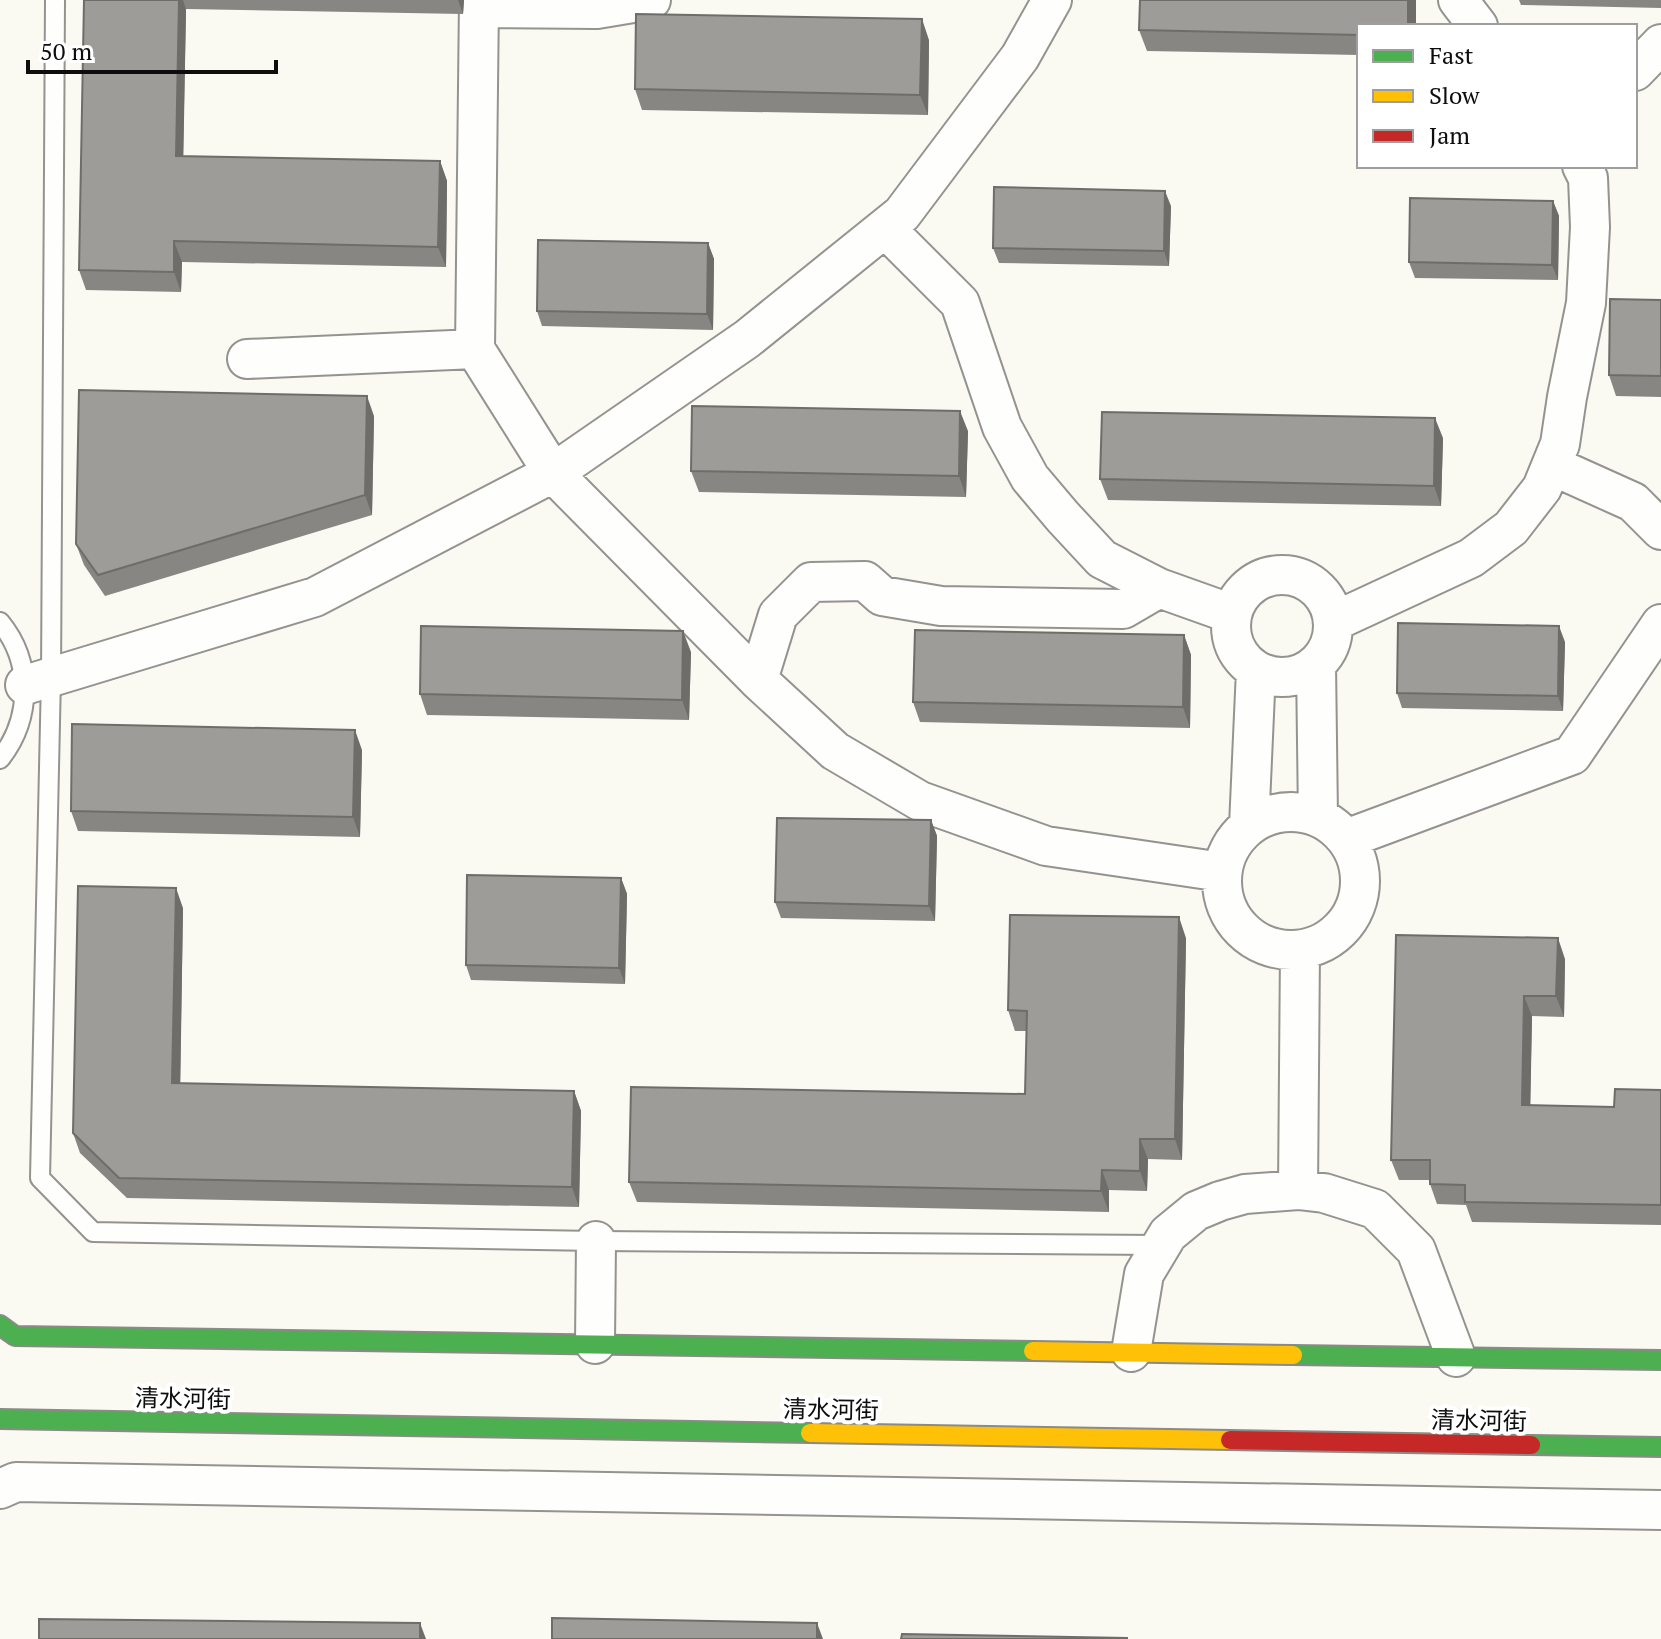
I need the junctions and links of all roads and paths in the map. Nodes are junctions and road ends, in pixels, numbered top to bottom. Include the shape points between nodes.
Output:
1 (55, 0) edge
2 (651, 0) edge
3 (1052, 0) edge
4 (1458, 0) edge
5 (479, 4) edge
6 (1476, 24) edge
7 (1661, 44) edge
8 (1637, 69) edge
9 (1583, 168) edge
10 (885, 228) junction
11 (475, 349) junction
12 (247, 359) dead end
13 (1553, 466) junction
14 (553, 473) junction
15 (1661, 530) edge
16 (1159, 588) junction
17 (1232, 614) junction
18 (0, 622) edge
19 (1333, 622) junction
20 (1661, 624) edge
21 (1316, 664) junction
22 (1256, 670) junction
23 (758, 680) junction
24 (38, 681) junction
25 (0, 759) edge
26 (1249, 826) junction
27 (1332, 828) junction
28 (1222, 872) junction
29 (1300, 950) junction
30 (1298, 1190) junction
31 (596, 1241) junction
32 (1161, 1245) junction
33 (0, 1325) edge
34 (595, 1344) junction
35 (1131, 1352) junction
36 (1456, 1357) junction
37 (1661, 1360) edge
38 (0, 1419) edge
39 (1661, 1447) edge
40 (0, 1489) edge
41 (1661, 1510) edge

1 - 24 lane
2 - 5 street via 597,9
3 - 10 street via 1020,57 902,214
4 - 6 street
5 - 11 street
7 - 8 street
9 - 13 street via 1590,227 1586,303
10 - 14 street via 747,339
10 - 16 street via 960,303 1002,427 1030,478 1102,559
11 - 12 street
11 - 14 street
13 - 15 street via 1633,502
13 - 19 street via 1528,509 1492,545
14 - 23 street
14 - 24 street via 315,597
16 - 17 street
16 - 23 street via 1123,609 941,606 882,596 865,581 811,582 778,615
17 - 19 street via 1249,587 1262,579 1294,576 1321,593
17 - 22 street via 1235,646
18 - 24 lane
19 - 21 street via 1332,638
20 - 27 street via 1572,755
21 - 22 street via 1287,677
21 - 27 street
22 - 26 street
23 - 28 street via 835,751 920,801 1046,846
24 - 25 lane
24 - 31 lane via 40,1178 93,1232
26 - 27 street via 1282,812 1301,813
26 - 28 street via 1236,838
27 - 29 street via 1355,855 1360,891 1346,924 1333,937
28 - 29 street via 1226,907 1248,936 1281,950
29 - 30 street
30 - 32 street via 1245,1194 1196,1211
30 - 36 street via 1375,1209 1416,1250
31 - 32 lane
31 - 34 street
32 - 35 street via 1144,1274
33 - 34 street via 15,1336
34 - 35 street
35 - 36 street
36 - 37 street
38 - 39 street, 清水河街
40 - 41 street via 16,1482

